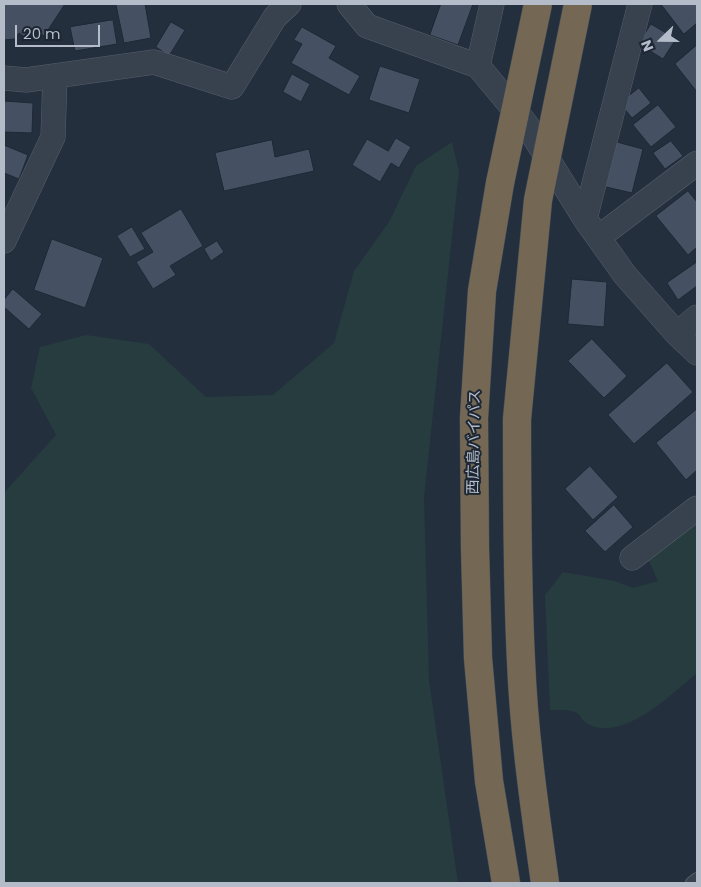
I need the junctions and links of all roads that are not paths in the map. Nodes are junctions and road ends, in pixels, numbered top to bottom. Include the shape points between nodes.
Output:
1 (290, 4) edge
2 (349, 4) edge
3 (492, 4) edge
4 (521, 4) edge
5 (538, 4) edge
6 (578, 4) edge
7 (640, 4) edge
8 (478, 66) junction
9 (55, 76) junction
10 (4, 78) edge
11 (697, 163) edge
12 (500, 183) junction
13 (585, 219) junction
14 (599, 238) junction
15 (4, 241) edge
16 (697, 317) edge
17 (677, 334) junction
18 (697, 353) edge
19 (697, 508) edge
20 (632, 558) dead end
21 (697, 879) edge
22 (506, 883) edge
23 (545, 883) edge
24 (692, 883) edge

1 - 9 street via 276,17 232,87 154,62
2 - 8 street via 367,26
3 - 8 street
4 - 12 highway, bridge
5 - 12 highway, 西広島バイパス, bridge
6 - 23 highway, bridge via 538,200 518,419 517,549 521,663 531,787
7 - 13 street
8 - 13 street via 526,124
9 - 10 street via 26,80
9 - 15 street via 54,137
11 - 14 street
12 - 22 highway, 西広島バイパス via 482,291 474,418 475,548 478,658 489,781
13 - 14 street
14 - 17 street via 625,275
16 - 17 street
17 - 18 street
19 - 20 street
21 - 24 lane

